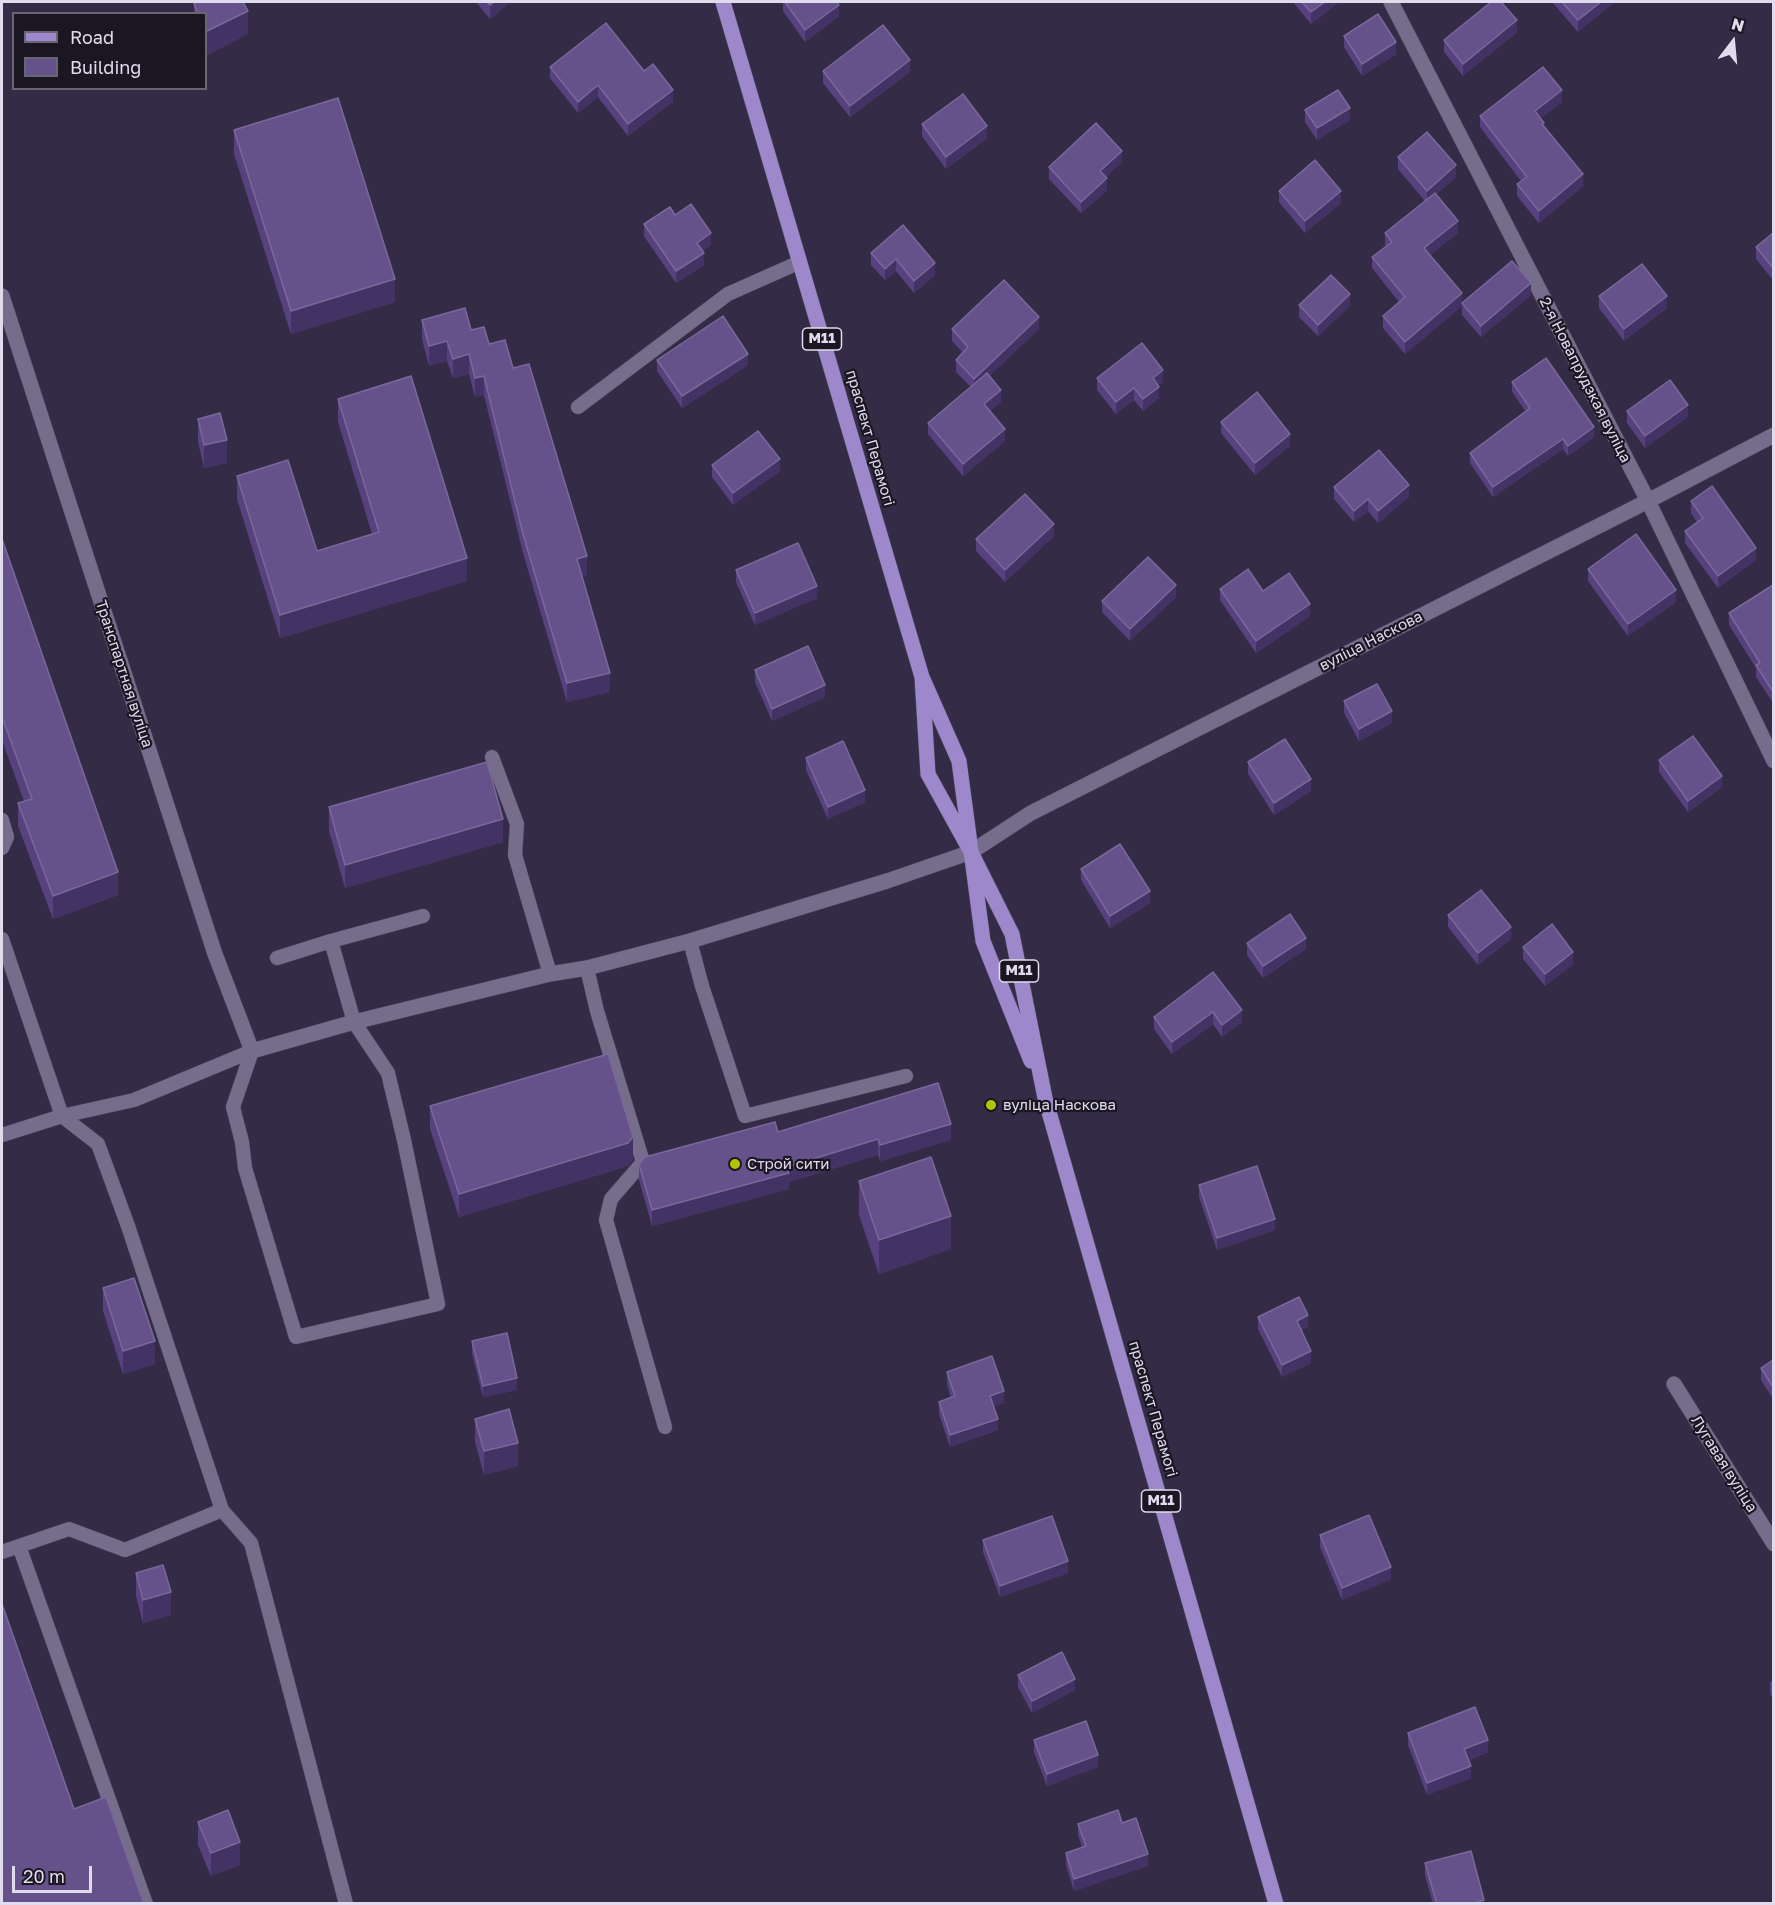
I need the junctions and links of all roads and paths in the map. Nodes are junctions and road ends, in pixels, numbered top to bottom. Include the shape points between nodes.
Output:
1 (723, 2) edge
2 (1392, 2) edge
3 (800, 262) junction
4 (2, 296) edge
5 (578, 407) dead end
6 (1773, 435) edge
7 (1648, 501) junction
8 (922, 677) junction
9 (492, 757) dead end
10 (1773, 761) edge
11 (2, 820) edge
12 (2, 848) edge
13 (971, 852) junction
14 (423, 916) dead end
15 (2, 939) edge
16 (331, 941) junction
17 (690, 941) junction
18 (277, 958) dead end
19 (587, 968) junction
20 (550, 974) junction
21 (354, 1022) junction
22 (252, 1051) junction
23 (906, 1076) dead end
24 (1045, 1098) junction
25 (62, 1116) junction
26 (2, 1135) edge
27 (1674, 1384) dead end
28 (665, 1427) dead end
29 (222, 1510) junction
30 (1773, 1545) edge
31 (19, 1546) junction
32 (2, 1552) edge
33 (146, 1904) edge
34 (346, 1904) edge
35 (1276, 1904) edge

1 - 3 main road, праспект Перамогі / М11
2 - 7 street, 2-я Новапрудзкая вуліца
3 - 5 lane via 728,294
3 - 8 main road, праспект Перамогі / М11
4 - 22 street, Транспартная вуліца via 215,954
6 - 7 street, вуліца Наскова
7 - 10 street, 2-я Новапрудзкая вуліца
7 - 13 street, вуліца Наскова via 1031,813
8 - 13 main road, праспект Перамогі / М11 via 959,761
8 - 13 main road, праспект Перамогі / М11 via 928,774
9 - 20 lane via 518,824 516,855
11 - 12 lane via 7,837
13 - 17 street, вуліца Наскова
13 - 24 main road, праспект Перамогі / М11 via 983,941
13 - 24 main road, праспект Перамогі / М11 via 1012,934
14 - 16 lane
15 - 25 lane
16 - 18 lane
16 - 21 lane
17 - 19 street, вуліца Наскова
17 - 23 lane via 745,1116
19 - 20 street, вуліца Наскова
19 - 28 lane via 643,1162 611,1199 606,1220
20 - 21 street, вуліца Наскова
21 - 22 street, вуліца Наскова
21 - 22 lane via 387,1073 438,1304 296,1337 245,1168 233,1107
22 - 25 lane via 134,1100
24 - 35 main road, праспект Перамогі / М11
25 - 26 lane
25 - 29 lane via 98,1144
27 - 30 street, Лугавая вуліца
29 - 31 lane via 125,1550 69,1529
29 - 34 lane via 251,1543
31 - 32 lane
31 - 33 lane

